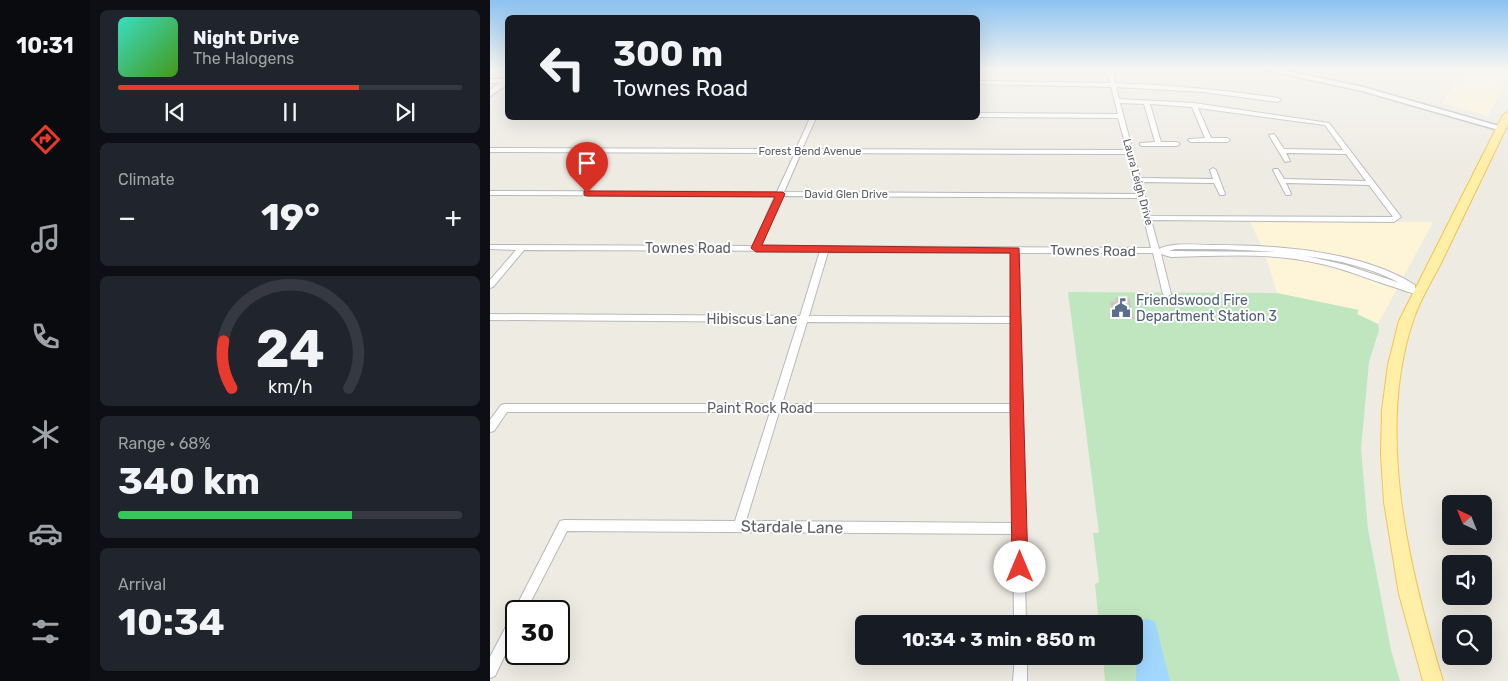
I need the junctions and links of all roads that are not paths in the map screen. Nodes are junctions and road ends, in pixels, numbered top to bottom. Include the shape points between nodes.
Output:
1 (1117, 101) edge
2 (1140, 102) edge
3 (1146, 102) junction
4 (1420, 102) edge
5 (1194, 105) junction
6 (980, 115) edge
7 (1121, 116) junction
8 (812, 120) edge
9 (1505, 122) edge
10 (1272, 135) dead end
11 (1192, 140) dead end
12 (1209, 140) junction
13 (1227, 140) dead end
14 (1142, 144) dead end
15 (1160, 144) junction
16 (1177, 144) dead end
17 (490, 150) edge
18 (798, 151) junction
19 (1282, 151) junction
20 (1130, 152) junction
21 (1349, 152) junction
22 (1287, 161) dead end
23 (1213, 170) dead end
24 (1276, 170) dead end
25 (1138, 180) junction
26 (1217, 181) junction
27 (1282, 181) junction
28 (1372, 183) junction
29 (490, 193) edge
30 (780, 194) junction
31 (1222, 194) dead end
32 (1288, 194) dead end
33 (1142, 196) junction
34 (1148, 218) junction
35 (490, 247) edge
36 (522, 247) junction
37 (756, 248) junction
38 (825, 249) junction
39 (1015, 250) junction
40 (1157, 251) junction
41 (490, 285) edge
42 (1420, 292) junction
43 (1167, 294) dead end
44 (490, 317) edge
45 (804, 319) junction
46 (1015, 320) junction
47 (774, 408) junction
48 (1016, 408) junction
49 (490, 428) edge
50 (739, 526) junction
51 (1020, 529) junction
52 (526, 600) edge
53 (1020, 615) edge
54 (505, 640) edge
55 (1021, 665) edge
56 (490, 671) edge
57 (1020, 681) edge
58 (1433, 681) edge

1 - 7 street, Laura Leigh Drive
2 - 3 street
3 - 5 street
3 - 15 street
4 - 9 main road
5 - 12 street
5 - 21 street via 1327,124
6 - 7 street
7 - 20 street, Laura Leigh Drive
8 - 18 street
9 - 42 main road
10 - 19 street
11 - 12 street
12 - 13 street
14 - 15 street
15 - 16 street
17 - 18 street, Forest Bend Avenue
18 - 20 street, Forest Bend Avenue
18 - 30 street
19 - 21 street
19 - 22 street
20 - 25 street, Laura Leigh Drive
21 - 28 street
23 - 26 street
24 - 27 street
25 - 26 street
25 - 33 street, Laura Leigh Drive
26 - 31 street
27 - 28 street
27 - 32 street
28 - 34 street via 1397,217 1394,220
29 - 30 street, David Glen Drive
30 - 33 street, David Glen Drive
30 - 37 street
33 - 34 street, Laura Leigh Drive
34 - 40 street, Laura Leigh Drive
35 - 36 street, Townes Road
36 - 37 street, Townes Road
36 - 41 street
37 - 38 street, Townes Road
38 - 39 street, Townes Road
38 - 45 street
39 - 40 street, Townes Road
39 - 46 street
40 - 42 street, Townes Road via 1298,257 1344,267
40 - 43 street, Laura Leigh Drive
42 - 58 main road via 1406,321 1395,360 1391,387 1390,475 1412,606
44 - 45 street, Hibiscus Lane
45 - 46 street, Hibiscus Lane
45 - 47 street
46 - 48 street
47 - 48 street, Paint Rock Road
47 - 49 street, Paint Rock Road via 504,408
47 - 50 street
48 - 51 street
50 - 51 street, Stardale Lane
50 - 52 street, Stardale Lane via 564,525
51 - 53 street
54 - 56 street
55 - 57 street

